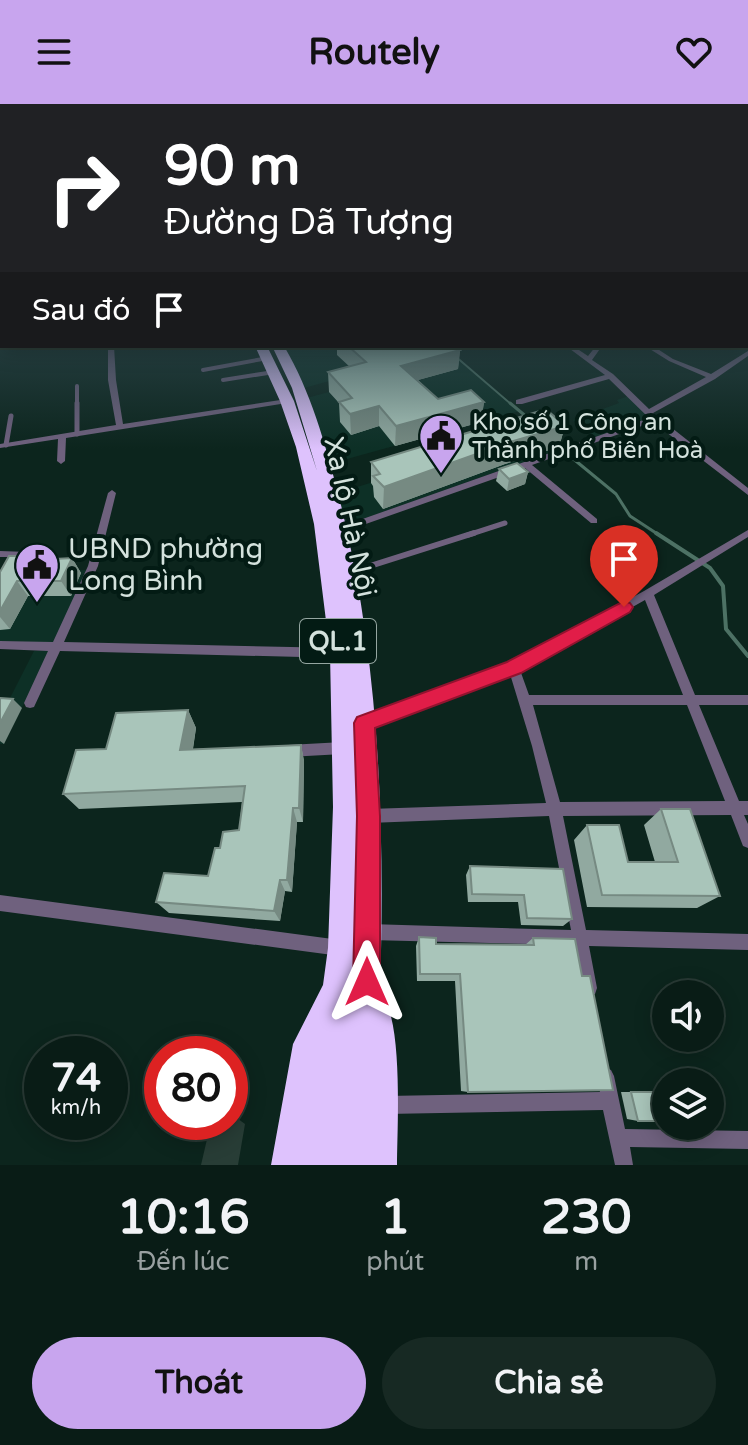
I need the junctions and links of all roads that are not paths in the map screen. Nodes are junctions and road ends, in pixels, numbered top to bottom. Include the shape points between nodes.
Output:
1 (111, 350) edge
2 (574, 350) edge
3 (596, 350) edge
4 (653, 350) edge
5 (661, 350) edge
6 (657, 352) junction
7 (748, 353) edge
8 (272, 354) edge
9 (589, 359) junction
10 (203, 370) dead end
11 (610, 376) junction
12 (712, 377) junction
13 (223, 380) dead end
14 (77, 386) dead end
15 (295, 401) junction
16 (519, 402) dead end
17 (11, 416) dead end
18 (651, 416) junction
19 (120, 427) junction
20 (77, 434) junction
21 (62, 436) junction
22 (3, 445) edge
23 (61, 461) dead end
24 (526, 464) junction
25 (748, 492) edge
26 (112, 493) dead end
27 (594, 521) dead end
28 (505, 523) dead end
29 (340, 530) junction
30 (748, 533) edge
31 (0, 554) edge
32 (93, 566) junction
33 (77, 567) dead end
34 (45, 568) edge
35 (348, 573) junction
36 (648, 594) junction
37 (0, 645) edge
38 (58, 647) junction
39 (340, 653) junction
40 (514, 668) junction
41 (691, 699) junction
42 (526, 700) junction
43 (748, 700) edge
44 (30, 703) dead end
45 (364, 723) junction
46 (343, 748) junction
47 (267, 752) edge
48 (741, 808) edge
49 (552, 809) junction
50 (369, 816) junction
51 (748, 841) edge
52 (0, 903) edge
53 (367, 932) junction
54 (580, 939) junction
55 (748, 942) edge
56 (342, 948) junction
57 (352, 982) junction
58 (591, 998) edge
59 (601, 1057) edge
60 (370, 1096) junction
61 (609, 1101) junction
62 (617, 1138) junction
63 (748, 1140) edge
64 (288, 1165) edge
65 (318, 1165) edge
66 (351, 1165) edge
67 (380, 1165) edge
68 (609, 1165) edge
69 (624, 1165) edge

1 - 19 street
2 - 9 street
3 - 9 street
4 - 6 street
5 - 6 street
6 - 12 street
7 - 12 street
8 - 10 lane
8 - 13 lane
8 - 15 highway, Xa lộ Hà Nội / QL.1
9 - 11 street
11 - 16 street
11 - 18 street
12 - 18 street
14 - 20 lane
15 - 19 street
15 - 29 highway
15 - 39 highway, Xa lộ Hà Nội / QL.1 via 322,524
17 - 22 lane
18 - 24 street
18 - 25 street
19 - 20 street
20 - 21 street
21 - 22 street
21 - 23 street
24 - 27 street
24 - 29 street
26 - 32 street
28 - 35 lane
29 - 35 highway
30 - 36 street
31 - 34 street via 25,554
32 - 33 street
32 - 38 street
35 - 45 highway
36 - 40 street
36 - 41 street
37 - 38 street
38 - 39 street
38 - 44 street
39 - 46 highway, Xa lộ Hà Nội / QL.1
40 - 42 street
40 - 45 street
41 - 42 street
41 - 43 street
41 - 48 street
42 - 49 street
45 - 50 highway
46 - 47 street
46 - 56 highway, Xa lộ Hà Nội / QL.1
48 - 49 street
48 - 51 street
49 - 50 street
49 - 54 street
50 - 53 highway
52 - 56 street
53 - 54 street
53 - 57 highway
54 - 55 street
54 - 58 street
56 - 57 highway, Xa lộ Hà Nội
57 - 60 highway via 381,1045
57 - 64 highway via 309,1044
57 - 65 highway via 326,1094
59 - 61 street
60 - 61 street
60 - 66 highway
60 - 67 highway
61 - 62 street
62 - 63 street
62 - 69 street
68 - 69 street

